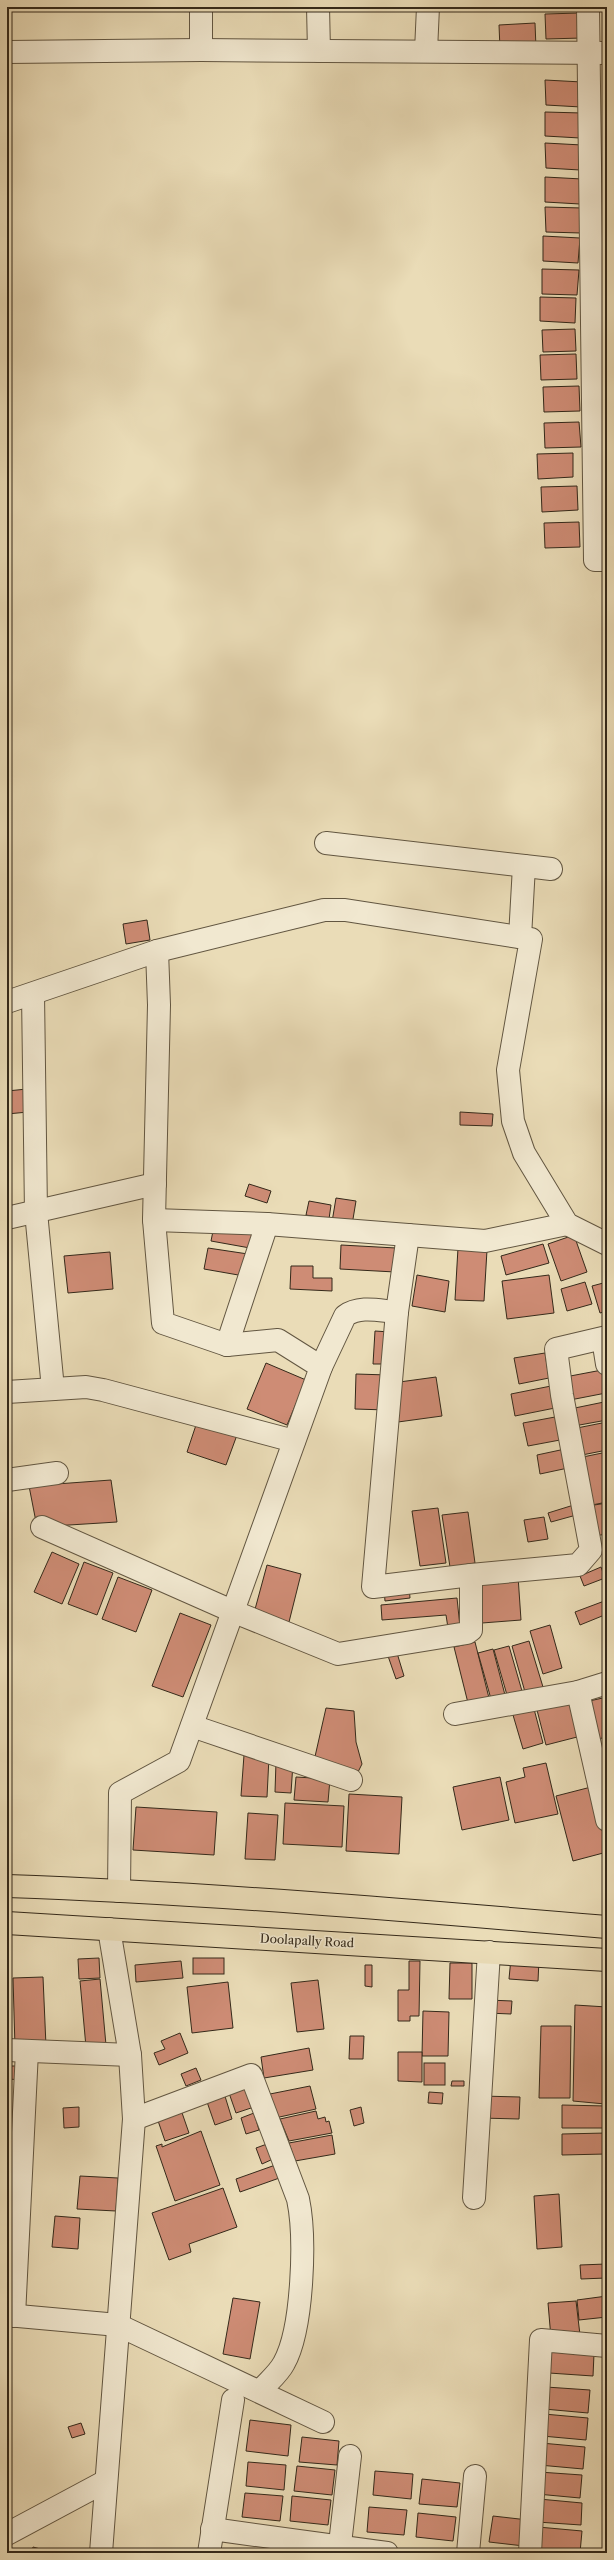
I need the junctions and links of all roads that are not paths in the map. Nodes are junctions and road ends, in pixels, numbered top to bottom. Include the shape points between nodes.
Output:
1 (201, 7) edge
2 (318, 7) edge
3 (428, 7) edge
4 (588, 7) edge
5 (201, 50) junction
6 (319, 51) junction
7 (426, 51) junction
8 (7, 52) edge
9 (597, 52) edge
10 (607, 560) edge
11 (326, 843) dead end
12 (524, 866) junction
13 (551, 868) dead end
14 (520, 937) junction
15 (157, 951) junction
16 (33, 994) junction
17 (7, 1002) edge
18 (155, 1184) junction
19 (36, 1212) junction
20 (7, 1218) edge
21 (154, 1220) junction
22 (267, 1224) junction
23 (567, 1224) junction
24 (408, 1235) junction
25 (607, 1244) edge
26 (397, 1312) junction
27 (605, 1338) edge
28 (227, 1345) junction
29 (607, 1364) edge
30 (321, 1367) junction
31 (53, 1389) junction
32 (7, 1392) edge
33 (294, 1441) junction
34 (57, 1473) dead end
35 (7, 1480) edge
36 (42, 1526) dead end
37 (472, 1575) junction
38 (232, 1611) junction
39 (607, 1683) edge
40 (578, 1692) junction
41 (455, 1714) dead end
42 (192, 1726) junction
43 (350, 1780) dead end
44 (607, 1820) edge
45 (7, 1886) edge
46 (119, 1891) junction
47 (7, 1923) edge
48 (607, 1927) edge
49 (109, 1929) junction
50 (490, 1952) junction
51 (607, 1960) edge
52 (17, 2050) edge
53 (130, 2055) junction
54 (134, 2120) junction
55 (474, 2198) dead end
56 (13, 2204) edge
57 (11, 2315) edge
58 (118, 2325) junction
59 (607, 2346) edge
60 (260, 2391) junction
61 (234, 2400) dead end
62 (323, 2422) dead end
63 (350, 2456) dead end
64 (475, 2476) dead end
65 (106, 2481) junction
66 (212, 2529) junction
67 (7, 2534) edge
68 (339, 2550) edge
69 (100, 2553) edge
70 (209, 2553) edge
71 (387, 2553) edge
72 (468, 2553) edge
73 (530, 2553) edge

1 - 5 street
2 - 6 street
3 - 7 street
4 - 9 street
5 - 6 street
5 - 8 street
6 - 7 street
7 - 9 street
9 - 10 street via 595,560
11 - 12 street
12 - 13 street
12 - 14 street
14 - 15 street via 345,910 324,910
14 - 23 street via 531,939 508,1070 513,1121 524,1153
15 - 16 street
15 - 18 street via 159,1005
16 - 17 street
16 - 19 street
18 - 19 street
18 - 21 street
19 - 20 street
19 - 31 street
21 - 22 street
21 - 28 street via 164,1323
22 - 24 street
22 - 28 street
23 - 24 street via 485,1241
23 - 25 street
24 - 26 street
26 - 30 street via 360,1309 345,1316
26 - 37 street via 373,1587
27 - 29 street
27 - 37 street via 556,1349 591,1550 578,1565
28 - 30 street via 278,1340
30 - 33 street
31 - 32 street
31 - 33 street via 86,1387 103,1390
33 - 38 street
34 - 35 street
36 - 38 street
37 - 38 street via 471,1630 467,1633 338,1654
38 - 42 street
39 - 40 street
40 - 41 street
40 - 44 street
42 - 43 street
42 - 46 street via 179,1761 120,1793
45 - 46 main road
46 - 48 main road
47 - 49 main road, Doolapally Road
49 - 50 main road, Doolapally Road
49 - 53 street
50 - 51 main road, Doolapally Road
50 - 55 street
52 - 53 street
52 - 56 street
53 - 54 street
54 - 58 street
54 - 60 street via 251,2075 298,2199 302,2219 295,2325 284,2364
56 - 57 street
57 - 58 street
58 - 60 street
58 - 65 street
59 - 73 street via 541,2340
60 - 62 street
61 - 66 street
63 - 68 street
64 - 72 street
65 - 67 street
65 - 69 street
66 - 68 street
66 - 70 street
68 - 71 street

